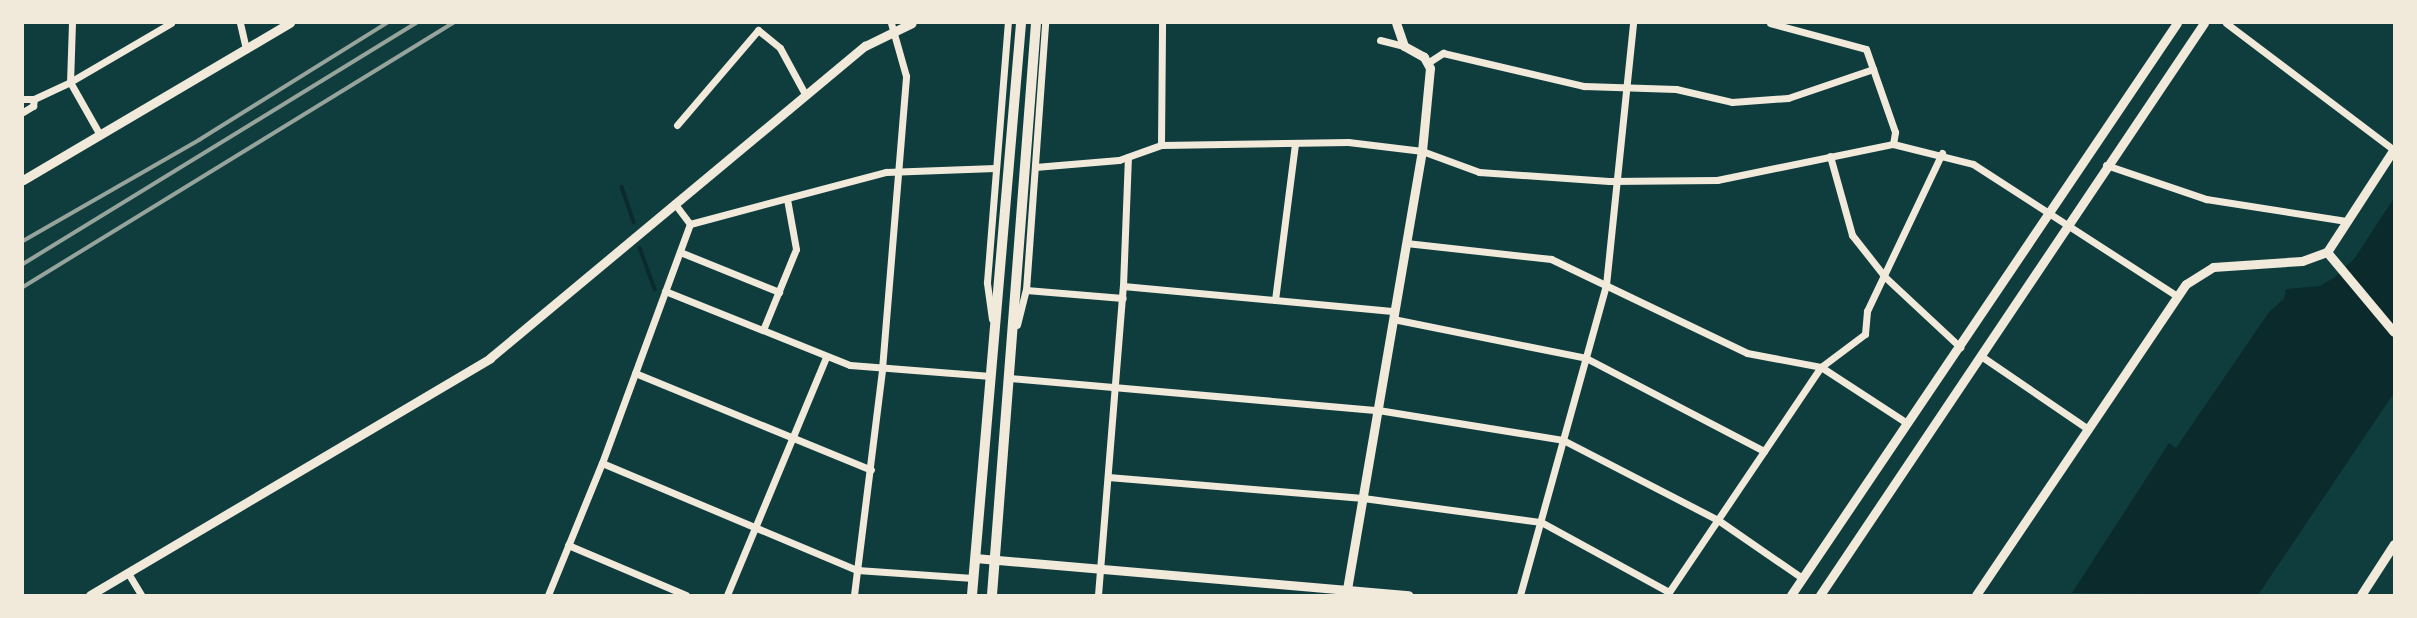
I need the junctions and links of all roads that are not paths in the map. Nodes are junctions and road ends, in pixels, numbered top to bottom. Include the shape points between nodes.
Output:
1 (72, 23) edge
2 (172, 23) edge
3 (240, 23) edge
4 (290, 23) edge
5 (764, 23) edge
6 (912, 23) edge
7 (1008, 23) edge
8 (1021, 23) edge
9 (1036, 23) edge
10 (1045, 23) edge
11 (1162, 23) edge
12 (1396, 23) edge
13 (1633, 23) edge
14 (1770, 23) edge
15 (2177, 23) edge
16 (2204, 23) edge
17 (2226, 23) edge
18 (893, 26) edge
19 (758, 30) junction
20 (1380, 40) dead end
21 (1404, 46) junction
22 (246, 49) junction
23 (1429, 62) junction
24 (1873, 69) junction
25 (70, 82) junction
26 (1628, 88) junction
27 (805, 94) junction
28 (23, 99) edge
29 (34, 99) junction
30 (23, 112) edge
31 (677, 125) dead end
32 (100, 135) junction
33 (1295, 143) junction
34 (1894, 144) junction
35 (1161, 145) junction
36 (2394, 150) edge
37 (1422, 151) junction
38 (1942, 153) junction
39 (1830, 156) junction
40 (1128, 157) junction
41 (2106, 166) junction
42 (1035, 167) junction
43 (995, 168) junction
44 (896, 172) junction
45 (23, 180) edge
46 (1618, 181) junction
47 (787, 199) junction
48 (674, 204) junction
49 (2047, 214) junction
50 (2346, 221) junction
51 (690, 224) junction
52 (2064, 226) junction
53 (1406, 243) junction
54 (680, 252) junction
55 (2327, 253) junction
56 (1885, 277) junction
57 (1606, 285) junction
58 (1124, 286) junction
59 (1026, 290) junction
60 (665, 291) junction
61 (779, 292) junction
62 (2177, 296) junction
63 (1122, 298) junction
64 (1275, 300) junction
65 (1394, 315) junction
66 (763, 330) junction
67 (2394, 332) edge
68 (1014, 336) junction
69 (994, 337) junction
70 (1960, 347) junction
71 (1981, 356) junction
72 (826, 357) junction
73 (1586, 358) junction
74 (1821, 367) junction
75 (881, 369) junction
76 (635, 373) junction
77 (991, 376) junction
78 (1010, 378) junction
79 (1115, 387) junction
80 (1378, 410) junction
81 (1908, 423) junction
82 (2088, 429) junction
83 (792, 438) junction
84 (1563, 440) junction
85 (1764, 451) junction
86 (602, 463) junction
87 (871, 470) junction
88 (1108, 477) junction
89 (1363, 498) junction
90 (1718, 520) junction
91 (1541, 522) junction
92 (755, 527) junction
93 (2394, 544) edge
94 (568, 545) junction
95 (975, 558) junction
96 (995, 559) junction
97 (1101, 569) junction
98 (857, 570) junction
99 (128, 573) junction
100 (973, 578) junction
101 (1802, 578) junction
102 (1822, 592) edge
103 (1347, 593) edge
104 (1668, 594) edge
105 (90, 595) edge
106 (141, 595) edge
107 (548, 595) edge
108 (686, 595) edge
109 (727, 595) edge
110 (854, 595) edge
111 (972, 595) edge
112 (992, 595) edge
113 (1098, 595) edge
114 (1408, 595) edge
115 (1520, 595) edge
116 (1791, 595) edge
117 (1833, 595) edge
118 (1976, 595) edge
119 (2361, 595) edge

1 - 25 street
2 - 25 street
3 - 22 street
4 - 22 street
5 - 19 street
6 - 18 street
7 - 43 street
8 - 69 main road
9 - 68 main road
10 - 42 street
11 - 35 street
12 - 21 street
13 - 26 street
14 - 24 street via 1866,49
15 - 49 street
16 - 41 street
17 - 36 street
18 - 27 street
18 - 44 street via 906,76
19 - 27 street via 780,48
19 - 31 street
20 - 21 street
21 - 23 street
22 - 32 street
23 - 26 street via 1443,52 1584,86
23 - 37 street
24 - 26 street via 1769,102 1732,103 1676,89
24 - 34 street via 1895,132
25 - 29 street
25 - 32 street
26 - 46 street
27 - 48 street
28 - 29 street
29 - 30 street via 33,106
32 - 45 street
33 - 35 street
33 - 37 street via 1348,142
33 - 64 street
34 - 38 street
34 - 39 street
35 - 40 street
36 - 50 street
37 - 46 street via 1479,172
37 - 53 street
38 - 49 street via 1973,164
38 - 56 street
39 - 46 street via 1717,180
39 - 56 street via 1852,235
40 - 42 street via 1085,166
40 - 58 street
41 - 50 street via 2206,199
41 - 52 street
42 - 59 street
43 - 44 street
43 - 69 street via 987,282
44 - 47 street
44 - 75 street
46 - 57 street
47 - 51 street
47 - 61 street via 796,249
48 - 51 street
48 - 99 street via 489,358
49 - 52 street
49 - 70 street
50 - 55 street
51 - 54 street
52 - 62 street
52 - 71 street
53 - 57 street via 1551,259
53 - 65 street
54 - 60 street
54 - 61 street
55 - 62 street via 2302,261 2213,267 2198,274
55 - 67 street
56 - 70 street
56 - 74 street via 1867,310 1864,334
57 - 73 street
57 - 74 street via 1746,353
58 - 63 street
58 - 64 street
59 - 63 street
59 - 68 street
60 - 66 street
60 - 76 street
61 - 66 street
62 - 82 street
63 - 79 street
64 - 65 street
65 - 73 street
65 - 80 street
66 - 72 street
68 - 78 main road
69 - 77 main road
70 - 81 street
71 - 82 street
71 - 102 street
72 - 75 street
72 - 83 street
73 - 84 street
73 - 85 street
74 - 81 street
74 - 85 street
75 - 77 street
75 - 87 street
76 - 83 street
76 - 86 street
77 - 95 main road
78 - 79 street
78 - 96 main road
79 - 80 street
79 - 88 street
80 - 84 street
80 - 89 street
81 - 101 street
82 - 118 street
83 - 87 street
83 - 92 street
84 - 90 street
84 - 91 street
85 - 90 street
86 - 92 street
86 - 94 street
87 - 98 street
88 - 89 street
88 - 97 street
89 - 91 street
89 - 103 street
90 - 101 street
90 - 104 street
91 - 104 street
91 - 115 street
92 - 98 street
92 - 109 street
93 - 119 street
94 - 107 street
94 - 108 street
95 - 96 street
95 - 100 main road
96 - 97 street
96 - 112 main road
97 - 103 street
97 - 113 street
98 - 100 street
98 - 110 street
99 - 105 street
99 - 106 street
100 - 111 main road
101 - 116 street
102 - 117 street
103 - 114 street

